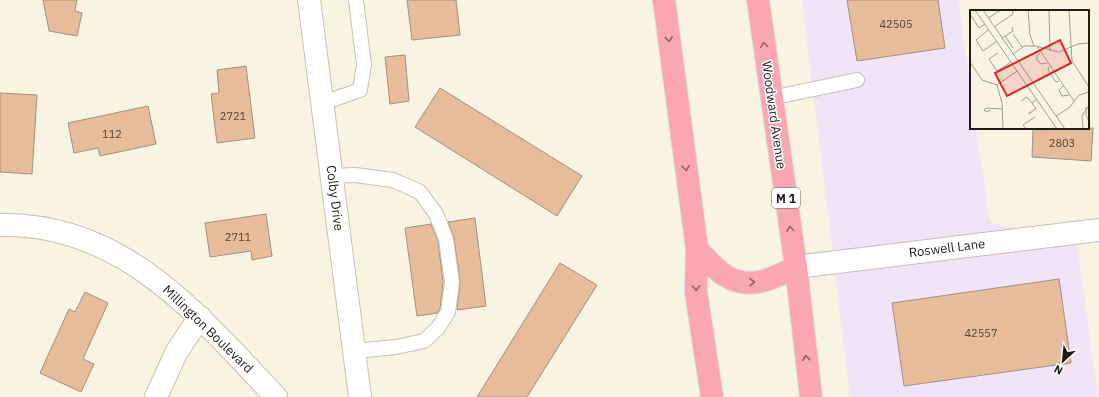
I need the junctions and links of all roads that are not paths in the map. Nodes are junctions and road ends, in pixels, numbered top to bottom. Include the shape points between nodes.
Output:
1 (309, 0) edge
2 (356, 0) edge
3 (664, 0) edge
4 (758, 0) edge
5 (857, 80) dead end
6 (771, 98) junction
7 (323, 103) junction
8 (333, 176) junction
9 (0, 225) edge
10 (1099, 230) edge
11 (696, 249) junction
12 (796, 267) junction
13 (200, 317) junction
14 (355, 351) junction
15 (156, 397) edge
16 (276, 397) edge
17 (360, 397) edge
18 (712, 397) edge
19 (811, 397) edge

1 - 7 street, Colby Drive
2 - 7 lane via 364,65 360,90
3 -> 11 main road
6 -> 4 main road, Woodward Avenue / M 1
5 - 6 lane
12 -> 6 main road, Woodward Avenue / M 1
7 - 8 street, Colby Drive
8 - 14 street, Colby Drive
8 - 14 lane via 355,174 393,180 420,192 436,214 446,239 452,282 448,312 438,328 424,341
9 - 13 street, Millington Boulevard via 54,229 95,243 138,266
10 - 12 street, Roswell Lane
11 -> 12 main road via 726,276 742,282 770,280
11 -> 18 main road via 696,292
19 -> 12 main road, Woodward Avenue / M 1
13 - 15 street via 177,351
13 - 16 street, Millington Boulevard
14 - 17 street, Colby Drive

